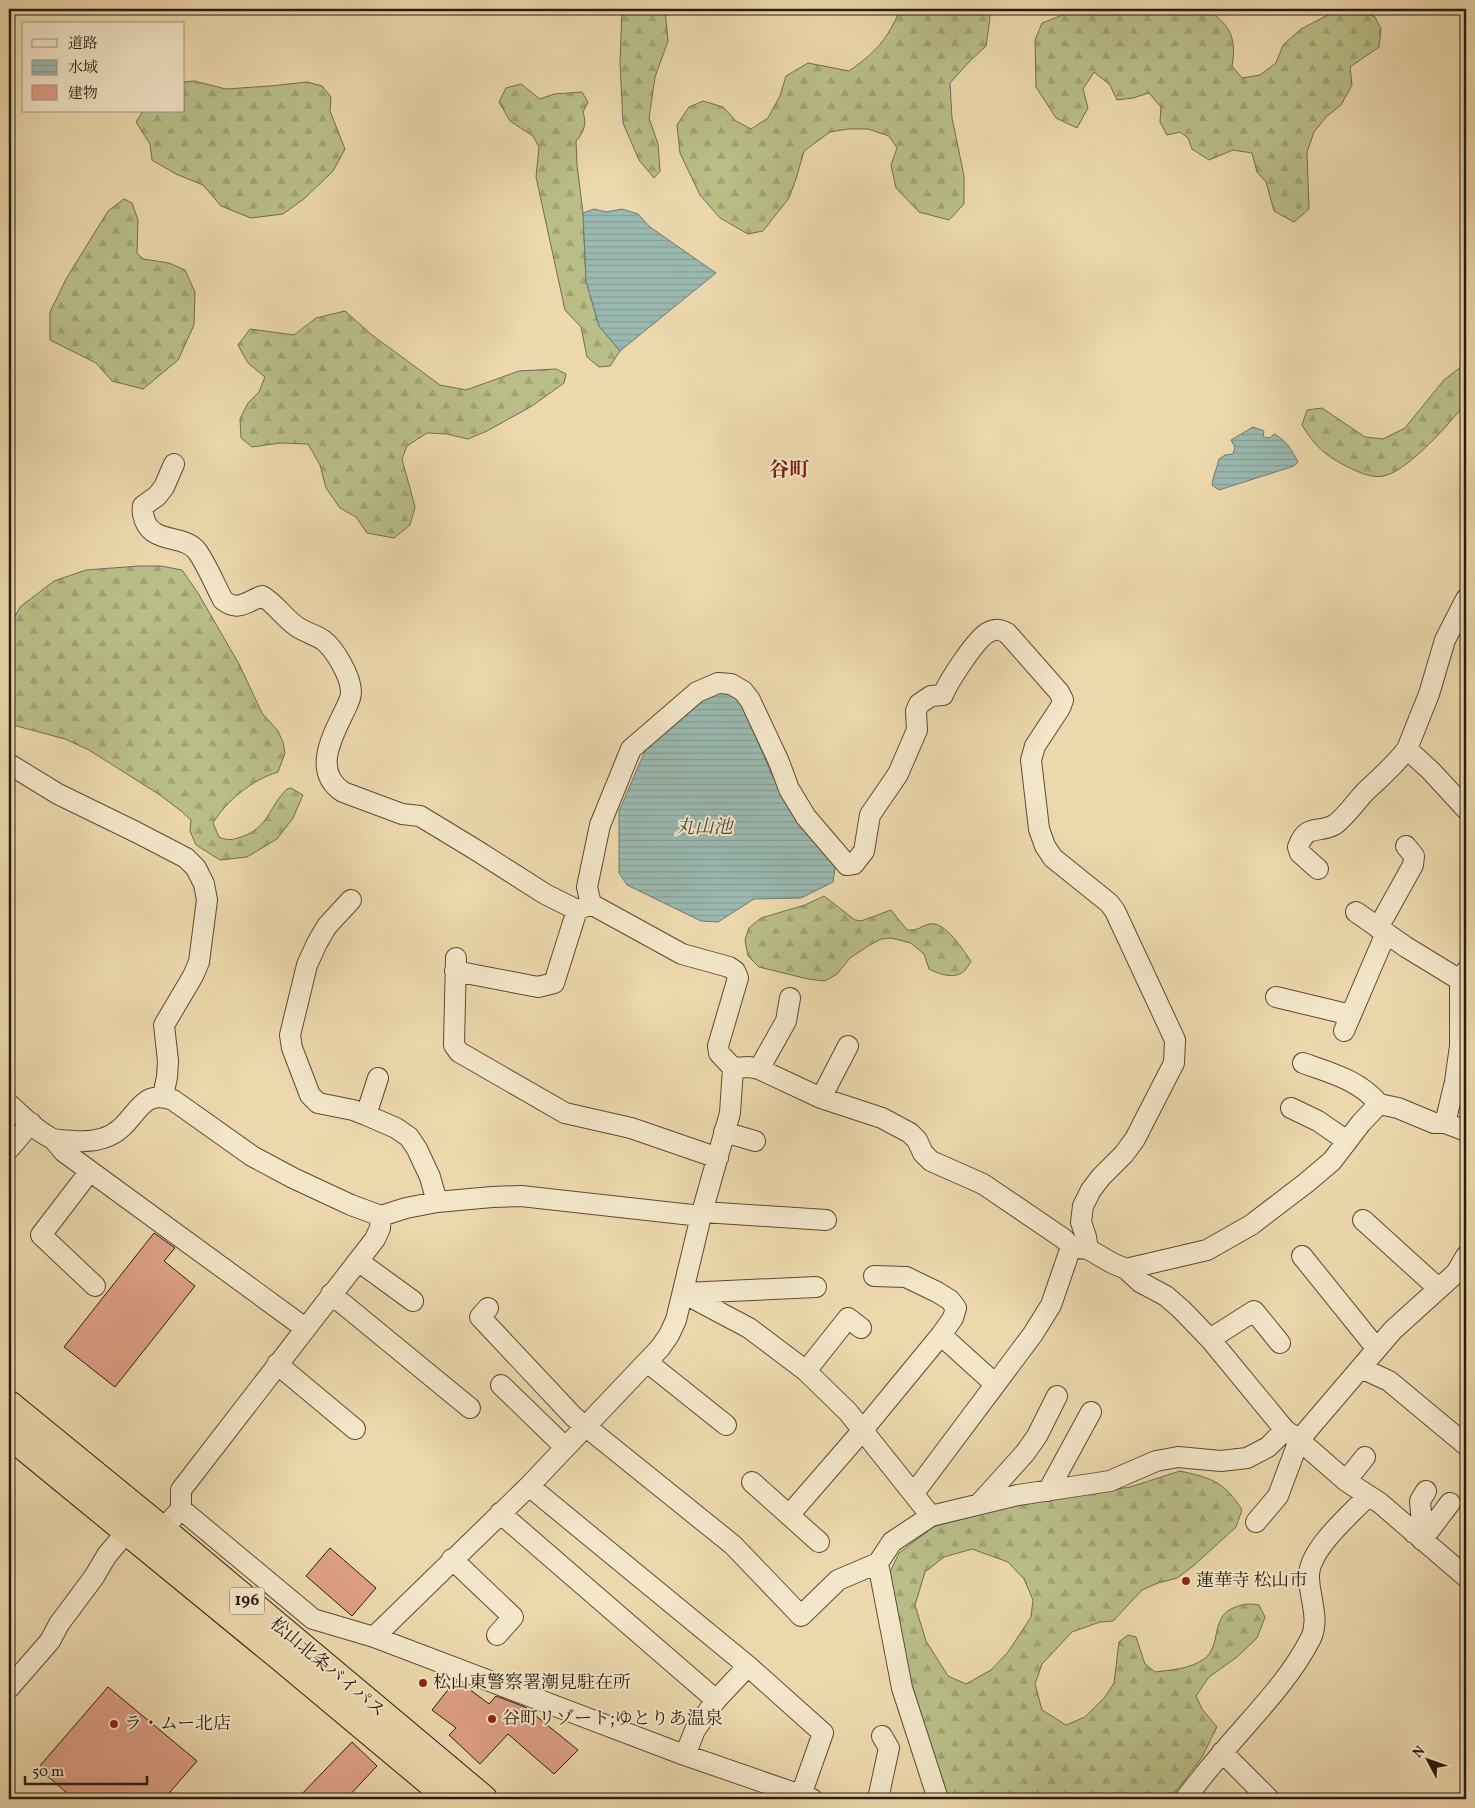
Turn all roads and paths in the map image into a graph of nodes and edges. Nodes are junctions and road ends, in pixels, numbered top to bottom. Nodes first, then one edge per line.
1 (174, 464) dead end
2 (1466, 599) edge
3 (1407, 749) junction
4 (9, 764) edge
5 (1466, 810) edge
6 (1406, 846) dead end
7 (1318, 869) dead end
8 (351, 900) dead end
9 (584, 907) junction
10 (1356, 912) dead end
11 (1382, 931) junction
12 (1463, 976) edge
13 (1276, 997) dead end
14 (790, 998) dead end
15 (848, 1046) dead end
16 (1303, 1063) dead end
17 (733, 1068) junction
18 (759, 1069) junction
19 (378, 1078) dead end
20 (163, 1096) junction
21 (821, 1098) junction
22 (9, 1104) edge
23 (1379, 1104) junction
24 (1291, 1108) dead end
25 (366, 1114) junction
26 (31, 1123) junction
27 (1445, 1123) junction
28 (1466, 1131) edge
29 (724, 1132) junction
30 (53, 1140) junction
31 (755, 1141) dead end
32 (1347, 1141) junction
33 (9, 1150) edge
34 (718, 1158) junction
35 (90, 1171) junction
36 (436, 1202) junction
37 (702, 1214) junction
38 (381, 1216) junction
39 (826, 1220) dead end
40 (1363, 1220) dead end
41 (1080, 1248) junction
42 (1302, 1256) dead end
43 (358, 1261) junction
44 (1465, 1263) edge
45 (1126, 1269) junction
46 (874, 1276) dead end
47 (94, 1286) dead end
48 (816, 1287) dead end
49 (1438, 1288) junction
50 (683, 1293) junction
51 (331, 1294) junction
52 (413, 1301) dead end
53 (488, 1308) dead end
54 (305, 1328) junction
55 (860, 1328) dead end
56 (941, 1335) junction
57 (1210, 1339) junction
58 (1280, 1344) dead end
59 (1377, 1350) junction
60 (647, 1362) junction
61 (276, 1364) junction
62 (1362, 1368) junction
63 (806, 1371) junction
64 (994, 1384) junction
65 (501, 1385) dead end
66 (1057, 1396) dead end
67 (9, 1405) edge
68 (470, 1408) dead end
69 (1091, 1412) dead end
70 (726, 1425) dead end
71 (585, 1426) junction
72 (354, 1429) dead end
73 (862, 1431) junction
74 (9, 1434) edge
75 (1292, 1435) junction
76 (1466, 1445) edge
77 (565, 1447) junction
78 (1365, 1457) dead end
79 (1346, 1481) junction
80 (752, 1482) dead end
81 (528, 1486) junction
82 (1048, 1490) junction
83 (1426, 1491) dead end
84 (914, 1493) junction
85 (1368, 1496) junction
86 (1450, 1503) dead end
87 (979, 1504) junction
88 (181, 1509) junction
89 (500, 1513) junction
90 (790, 1514) junction
91 (931, 1516) junction
92 (1256, 1522) dead end
93 (144, 1531) junction
94 (1418, 1537) junction
95 (819, 1542) dead end
96 (452, 1559) junction
97 (878, 1563) junction
98 (1466, 1577) edge
99 (313, 1619) junction
100 (498, 1635) dead end
101 (374, 1637) junction
102 (295, 1641) junction
103 (748, 1666) junction
104 (9, 1688) edge
105 (716, 1700) junction
106 (882, 1736) dead end
107 (1222, 1752) junction
108 (685, 1755) junction
109 (806, 1797) edge
110 (451, 1799) edge
111 (483, 1799) edge
112 (878, 1799) edge
113 (938, 1799) edge
114 (1185, 1799) edge
115 (1269, 1799) edge

1 - 9 street
2 - 3 street
3 - 5 street
3 - 7 street
4 - 20 street
6 - 11 street
8 - 25 street
9 - 17 street
9 - 34 street
9 - 41 street
10 - 11 street
11 - 12 street
11 - 13 street
12 - 27 street
14 - 18 street
15 - 21 street
16 - 23 street
17 - 18 street
17 - 29 street
18 - 21 street
19 - 25 street
20 - 30 street
20 - 38 street
21 - 41 street
22 - 26 street
23 - 27 street
23 - 32 street
24 - 32 street
25 - 36 street
26 - 30 street
26 - 33 street
27 - 28 street
29 - 31 street
29 - 34 street
30 - 35 street
32 - 45 street
34 - 37 street
35 - 47 street
35 - 54 street
36 - 37 street
36 - 38 street
37 - 39 street
37 - 50 street
38 - 43 street
40 - 49 street
41 - 45 street
41 - 64 street
42 - 59 street
43 - 51 street
43 - 52 street
44 - 49 street
45 - 57 street
46 - 56 street
48 - 50 street
49 - 59 street
50 - 60 street
50 - 63 street
51 - 54 street
51 - 68 street
53 - 71 street
54 - 61 street
55 - 63 street
56 - 64 street
56 - 73 street
57 - 58 street
57 - 75 street
59 - 62 street
60 - 70 street
60 - 71 street
61 - 72 street
61 - 88 street
62 - 75 street
62 - 76 street
63 - 73 street
64 - 84 street
65 - 77 street
66 - 87 street
67 - 93 highway, 松山北条バイパス / 196
69 - 82 street
71 - 77 street
71 - 97 street
73 - 84 street
73 - 90 street
74 - 93 highway, 松山北条バイパス / 196
75 - 79 street
75 - 82 street
75 - 92 street
77 - 81 street
78 - 79 street
79 - 85 street
80 - 90 street
81 - 89 street
81 - 103 street
82 - 87 street
83 - 94 street
84 - 91 street
85 - 94 street
85 - 107 street
86 - 94 street
87 - 91 street
88 - 93 street
88 - 99 street
89 - 96 street
89 - 105 street
90 - 95 street
91 - 97 street
93 - 102 highway, 松山北条バイパス / 196
93 - 104 street
93 - 110 highway, 松山北条バイパス / 196
94 - 98 street
96 - 100 street
96 - 101 street
97 - 113 street
99 - 101 street
99 - 102 street
101 - 108 street
102 - 111 highway, 松山北条バイパス / 196
103 - 105 street
103 - 109 street
105 - 108 street
106 - 112 street
107 - 114 street
107 - 115 street
108 - 109 street

